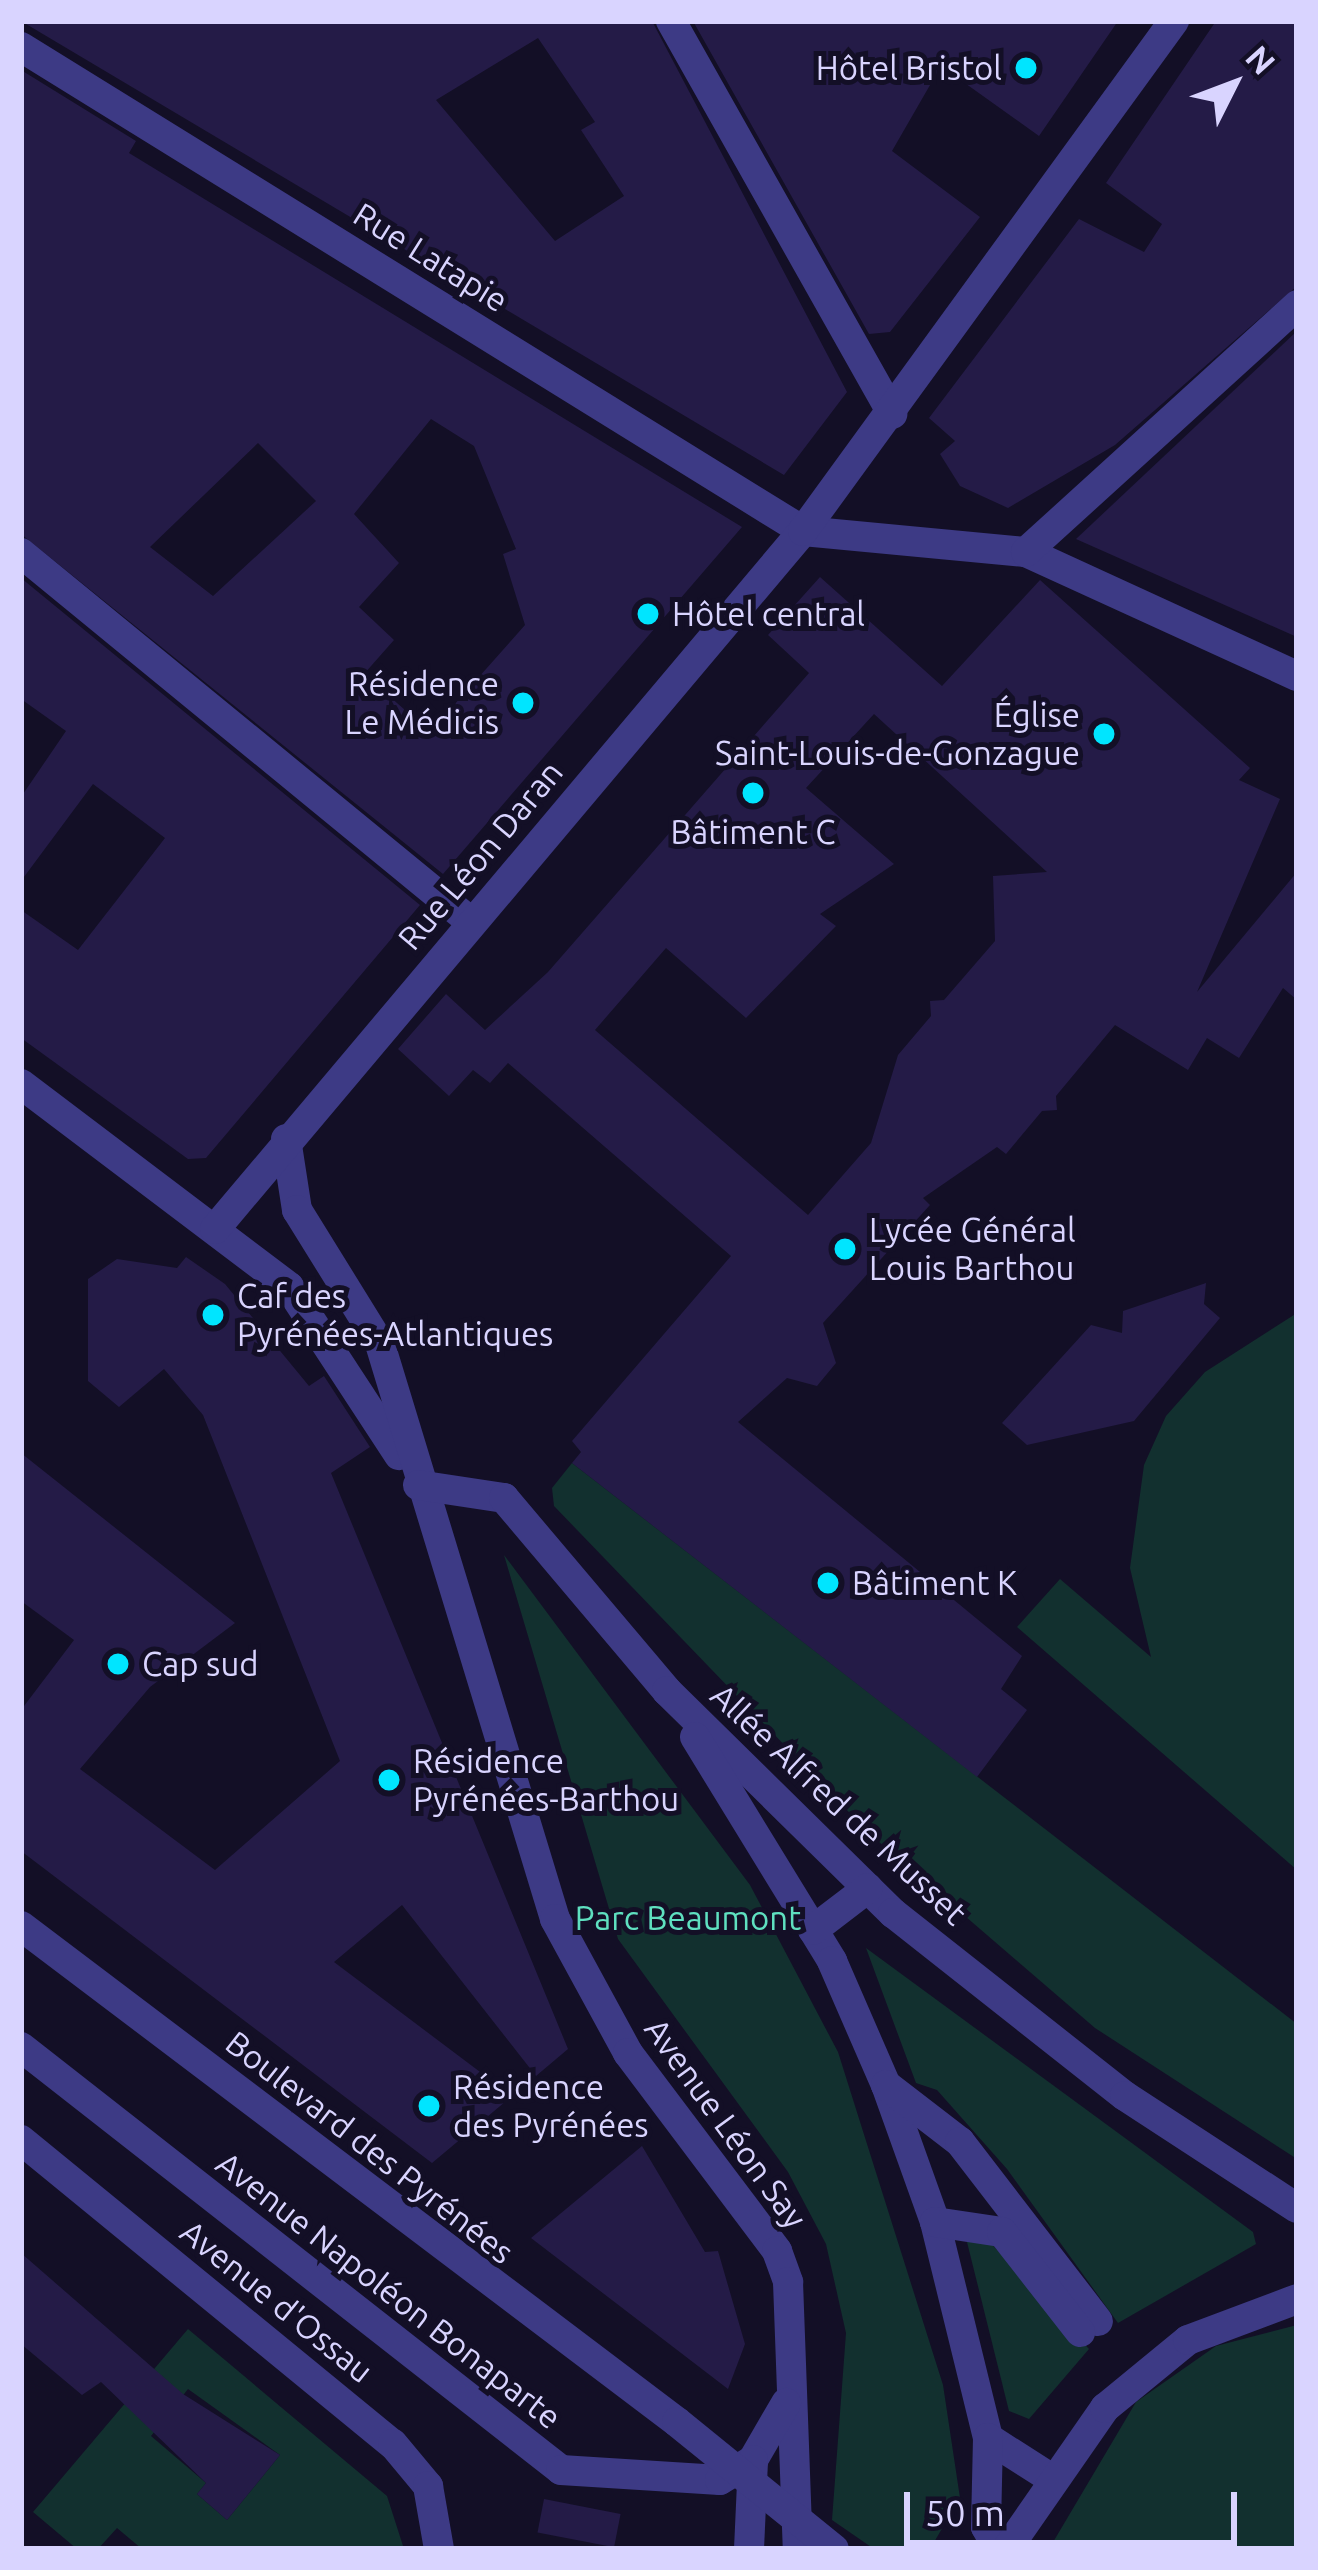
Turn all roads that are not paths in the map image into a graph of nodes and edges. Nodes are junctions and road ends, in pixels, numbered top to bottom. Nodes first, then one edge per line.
1 (671, 21) edge
2 (1174, 21) edge
3 (21, 47) edge
4 (1297, 305) edge
5 (892, 414) junction
6 (803, 531) junction
7 (1026, 552) junction
8 (21, 553) edge
9 (1297, 676) edge
10 (470, 921) junction
11 (21, 1084) edge
12 (286, 1139) junction
13 (215, 1228) junction
14 (418, 1485) junction
15 (667, 1691) junction
16 (868, 1888) junction
17 (21, 1926) edge
18 (813, 1930) junction
19 (21, 2047) edge
20 (886, 2085) junction
21 (21, 2140) edge
22 (1297, 2208) edge
23 (935, 2222) junction
24 (1297, 2299) edge
25 (786, 2403) junction
26 (988, 2438) junction
27 (753, 2460) junction
28 (1052, 2480) junction
29 (439, 2549) edge
30 (749, 2549) edge
31 (798, 2549) edge
32 (835, 2549) edge
33 (1002, 2549) edge

1 - 5 street
2 - 5 street, Rue Léon Daran
3 - 6 street, Rue Latapie
4 - 7 street
5 - 6 street, Rue Léon Daran
6 - 7 street
6 - 10 street, Rue Léon Daran
7 - 9 street
8 - 10 street
10 - 12 street, Rue Léon Daran
11 - 13 street
12 - 13 street, Rue Léon Daran
12 - 14 street
13 - 14 street
14 - 15 street, Allée Alfred de Musset
14 - 25 street, Avenue Léon Say
15 - 16 street, Allée Alfred de Musset
15 - 18 street
16 - 18 street
16 - 22 street, Allée Alfred de Musset
17 - 32 street, Boulevard des Pyrénées, bridge
18 - 20 street
19 - 27 street, Avenue Napoléon Bonaparte
20 - 23 street
20 - 23 street
21 - 29 street, Avenue d'Ossau
23 - 26 street
24 - 28 street
25 - 27 street
25 - 31 street, Avenue Léon Say
26 - 28 street
26 - 33 street
27 - 30 street
28 - 33 street

